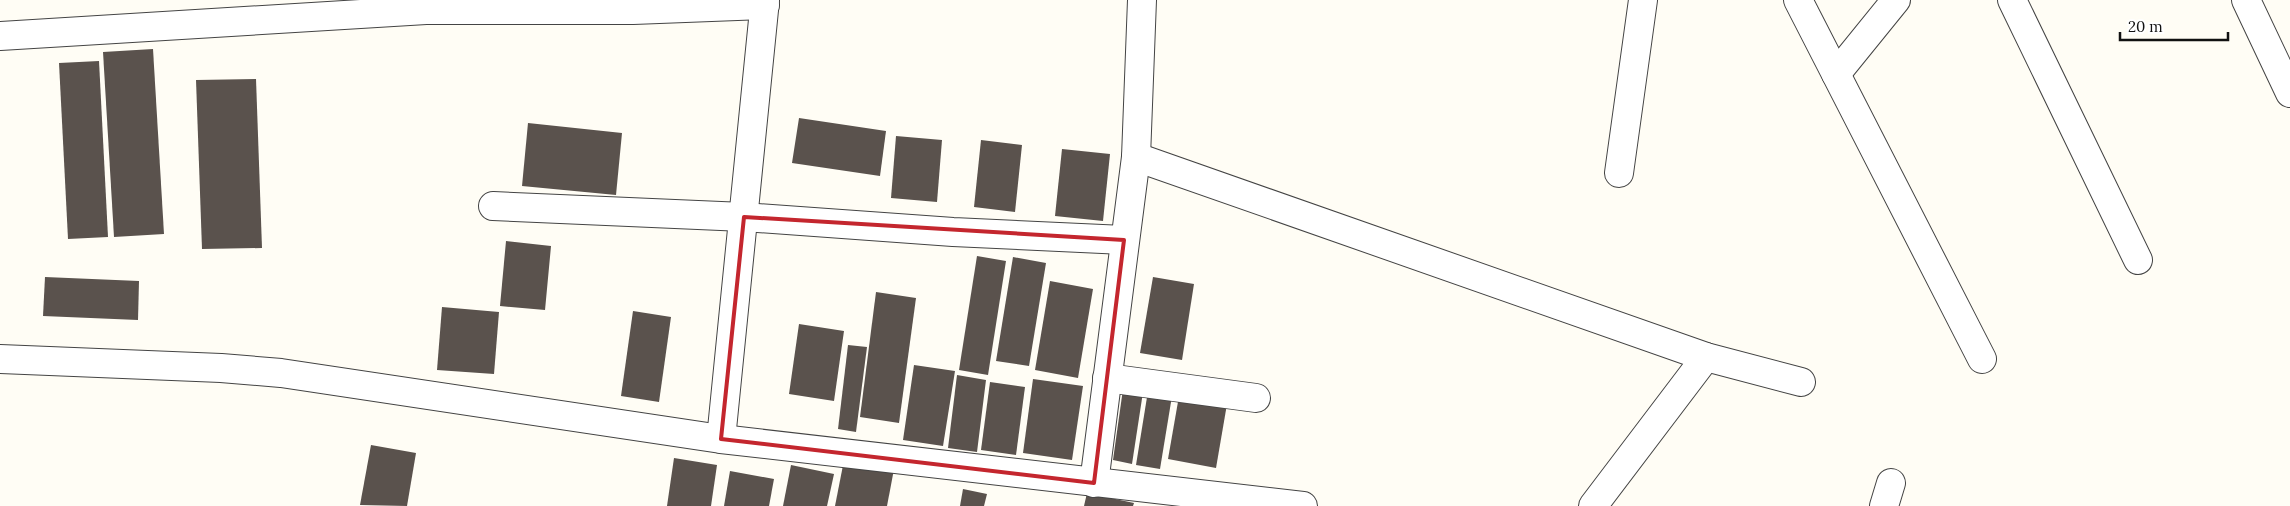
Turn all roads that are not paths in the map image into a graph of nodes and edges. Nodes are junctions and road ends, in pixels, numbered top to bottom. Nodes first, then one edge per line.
1 (1142, 0) edge
2 (1643, 0) edge
3 (1798, 0) edge
4 (1896, 0) edge
5 (2012, 0) edge
6 (2246, 0) edge
7 (765, 2) edge
8 (0, 36) edge
9 (1836, 74) junction
10 (2290, 93) edge
11 (1136, 157) junction
12 (1619, 173) dead end
13 (493, 206) dead end
14 (744, 217) junction
15 (1124, 240) junction
16 (2138, 260) dead end
17 (1706, 357) junction
18 (0, 359) edge
19 (1982, 359) dead end
20 (1107, 378) junction
21 (1801, 382) dead end
22 (1256, 398) dead end
23 (721, 440) junction
24 (1094, 483) junction
25 (1303, 506) edge
26 (1593, 506) edge

1 - 11 street
2 - 12 street
3 - 9 street
4 - 9 street
5 - 16 street
6 - 10 street
7 - 8 street
7 - 14 street
9 - 19 street
11 - 15 street
11 - 17 street
13 - 14 street
14 - 15 street
14 - 23 street
15 - 20 street
17 - 21 street
17 - 26 street
18 - 23 street
20 - 22 street
20 - 24 street
23 - 24 street
24 - 25 street

